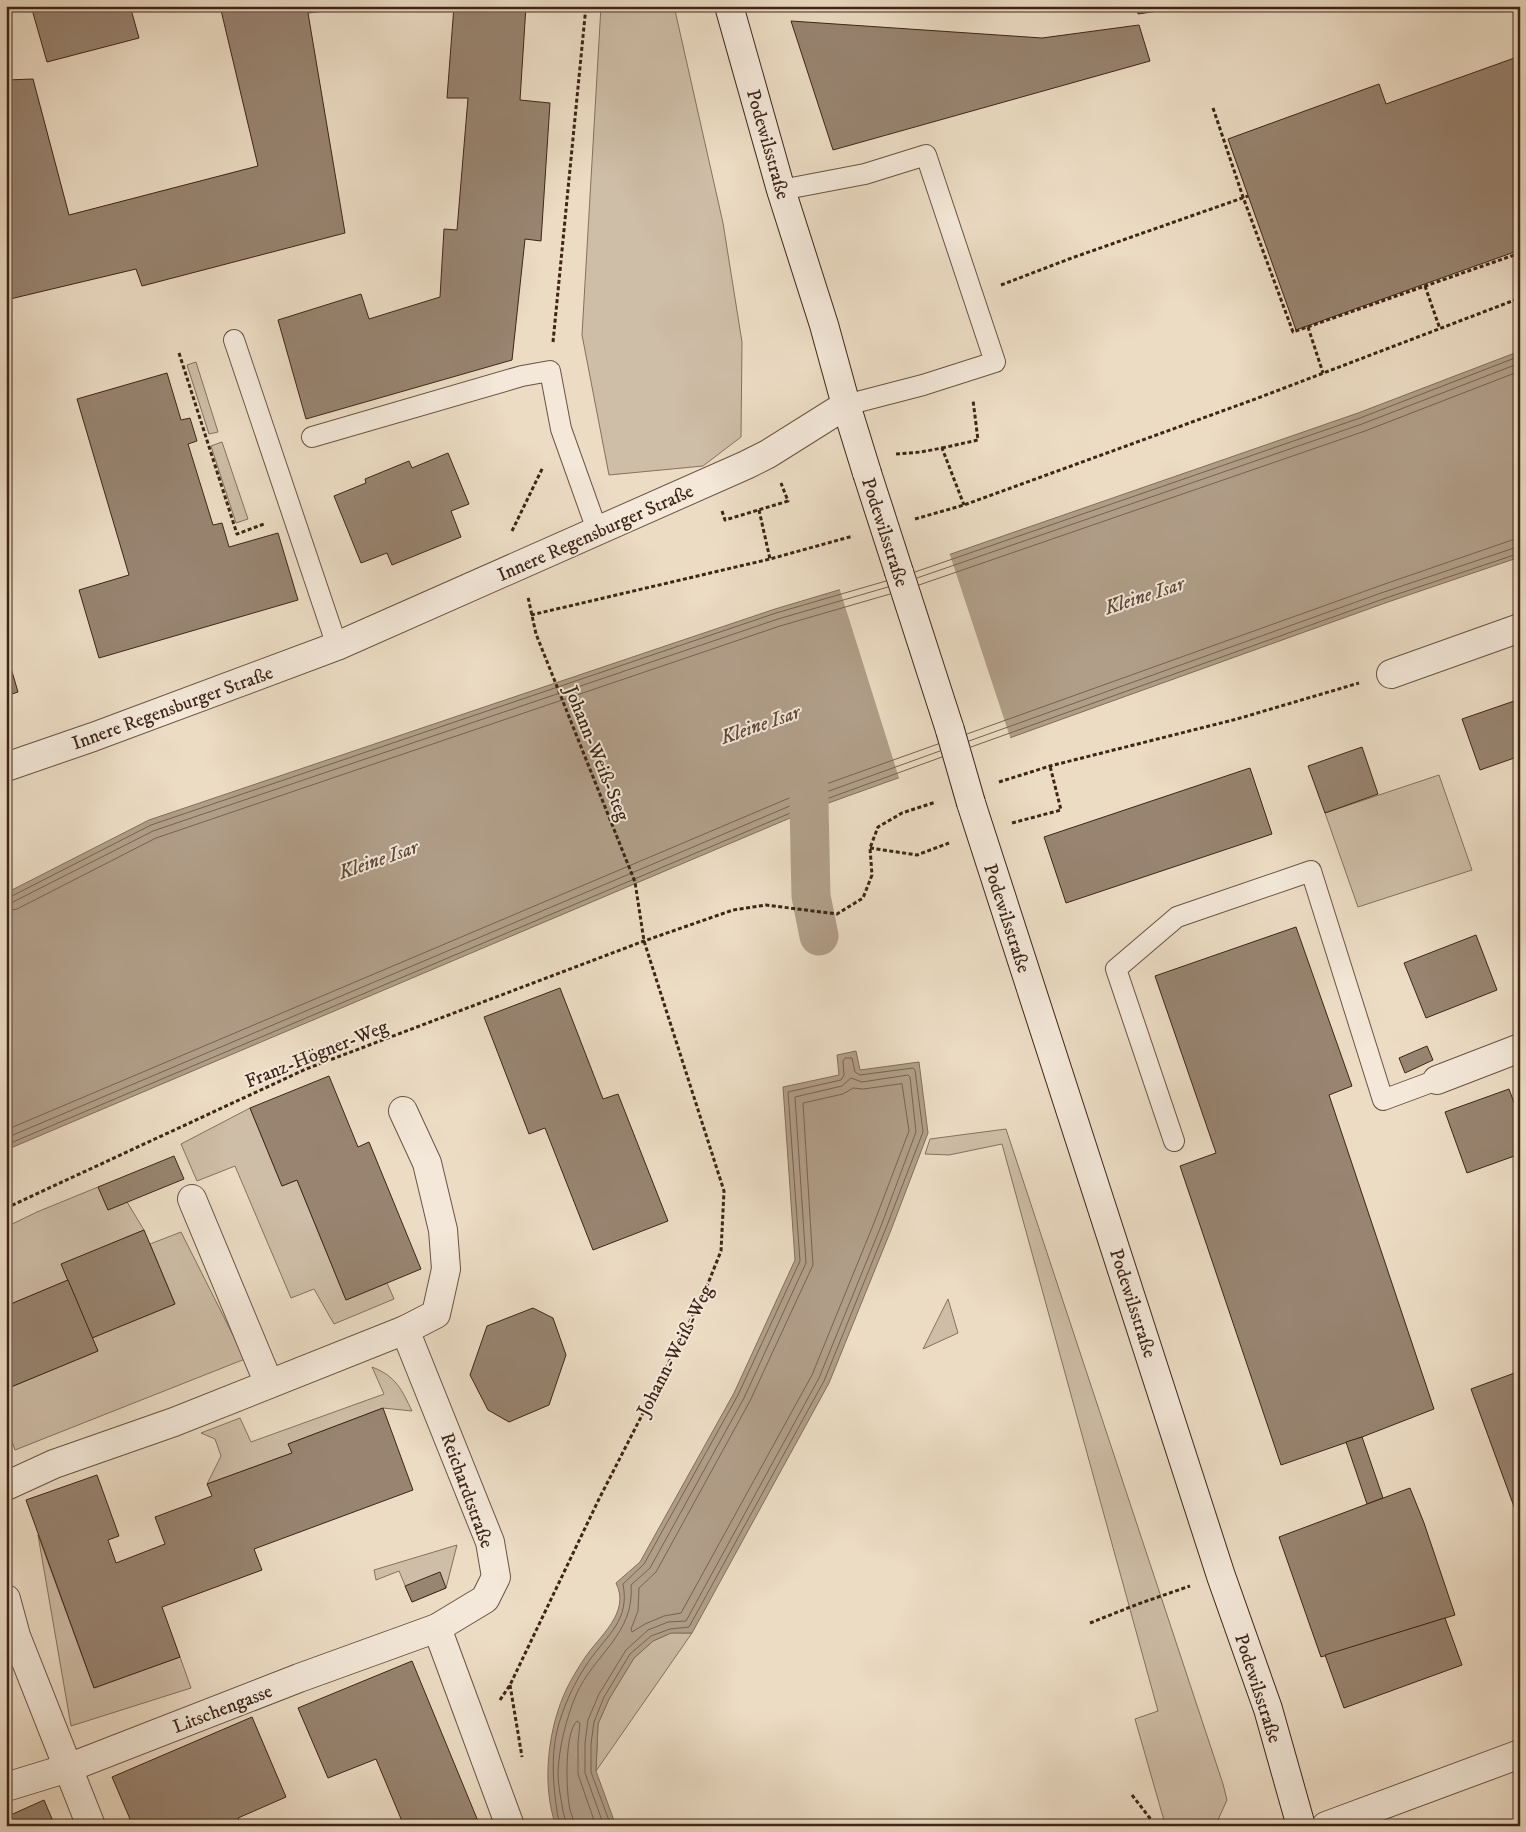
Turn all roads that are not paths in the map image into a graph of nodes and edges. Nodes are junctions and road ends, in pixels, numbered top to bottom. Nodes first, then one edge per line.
1 (729, 6) edge
2 (781, 190) junction
3 (234, 340) dead end
4 (846, 405) junction
5 (312, 437) dead end
6 (597, 530) junction
7 (1520, 628) edge
8 (337, 646) junction
9 (1391, 674) road end
10 (6, 767) edge
11 (1520, 1048) edge
12 (1437, 1080) joint
13 (403, 1111) dead end
14 (1174, 1141) dead end
15 (192, 1199) dead end
16 (405, 1330) junction
17 (269, 1384) junction
18 (6, 1486) edge
19 (6, 1599) edge
20 (437, 1628) junction
21 (11, 1636) edge
22 (1520, 1754) edge
23 (68, 1768) junction
24 (6, 1787) edge
25 (90, 1826) edge
26 (510, 1826) edge
27 (1301, 1826) edge
28 (1326, 1826) edge

1 - 2 street, Podewilsstraße
2 - 4 street, Podewilsstraße
2 - 4 lane
3 - 8 lane
4 - 6 street, Innere Regensburger Straße
4 - 27 street, Podewilsstraße, bridge
5 - 6 lane
6 - 8 street, Innere Regensburger Straße
7 - 9 street
8 - 10 street, Innere Regensburger Straße
11 - 12 street
12 - 14 lane
13 - 16 street
15 - 17 street
16 - 17 street
16 - 20 street, Reichardtstraße
17 - 18 street
19 - 21 street
20 - 23 street, Litschengasse
20 - 26 street
21 - 23 street
22 - 28 street
23 - 24 street, Litschengasse
23 - 25 street

